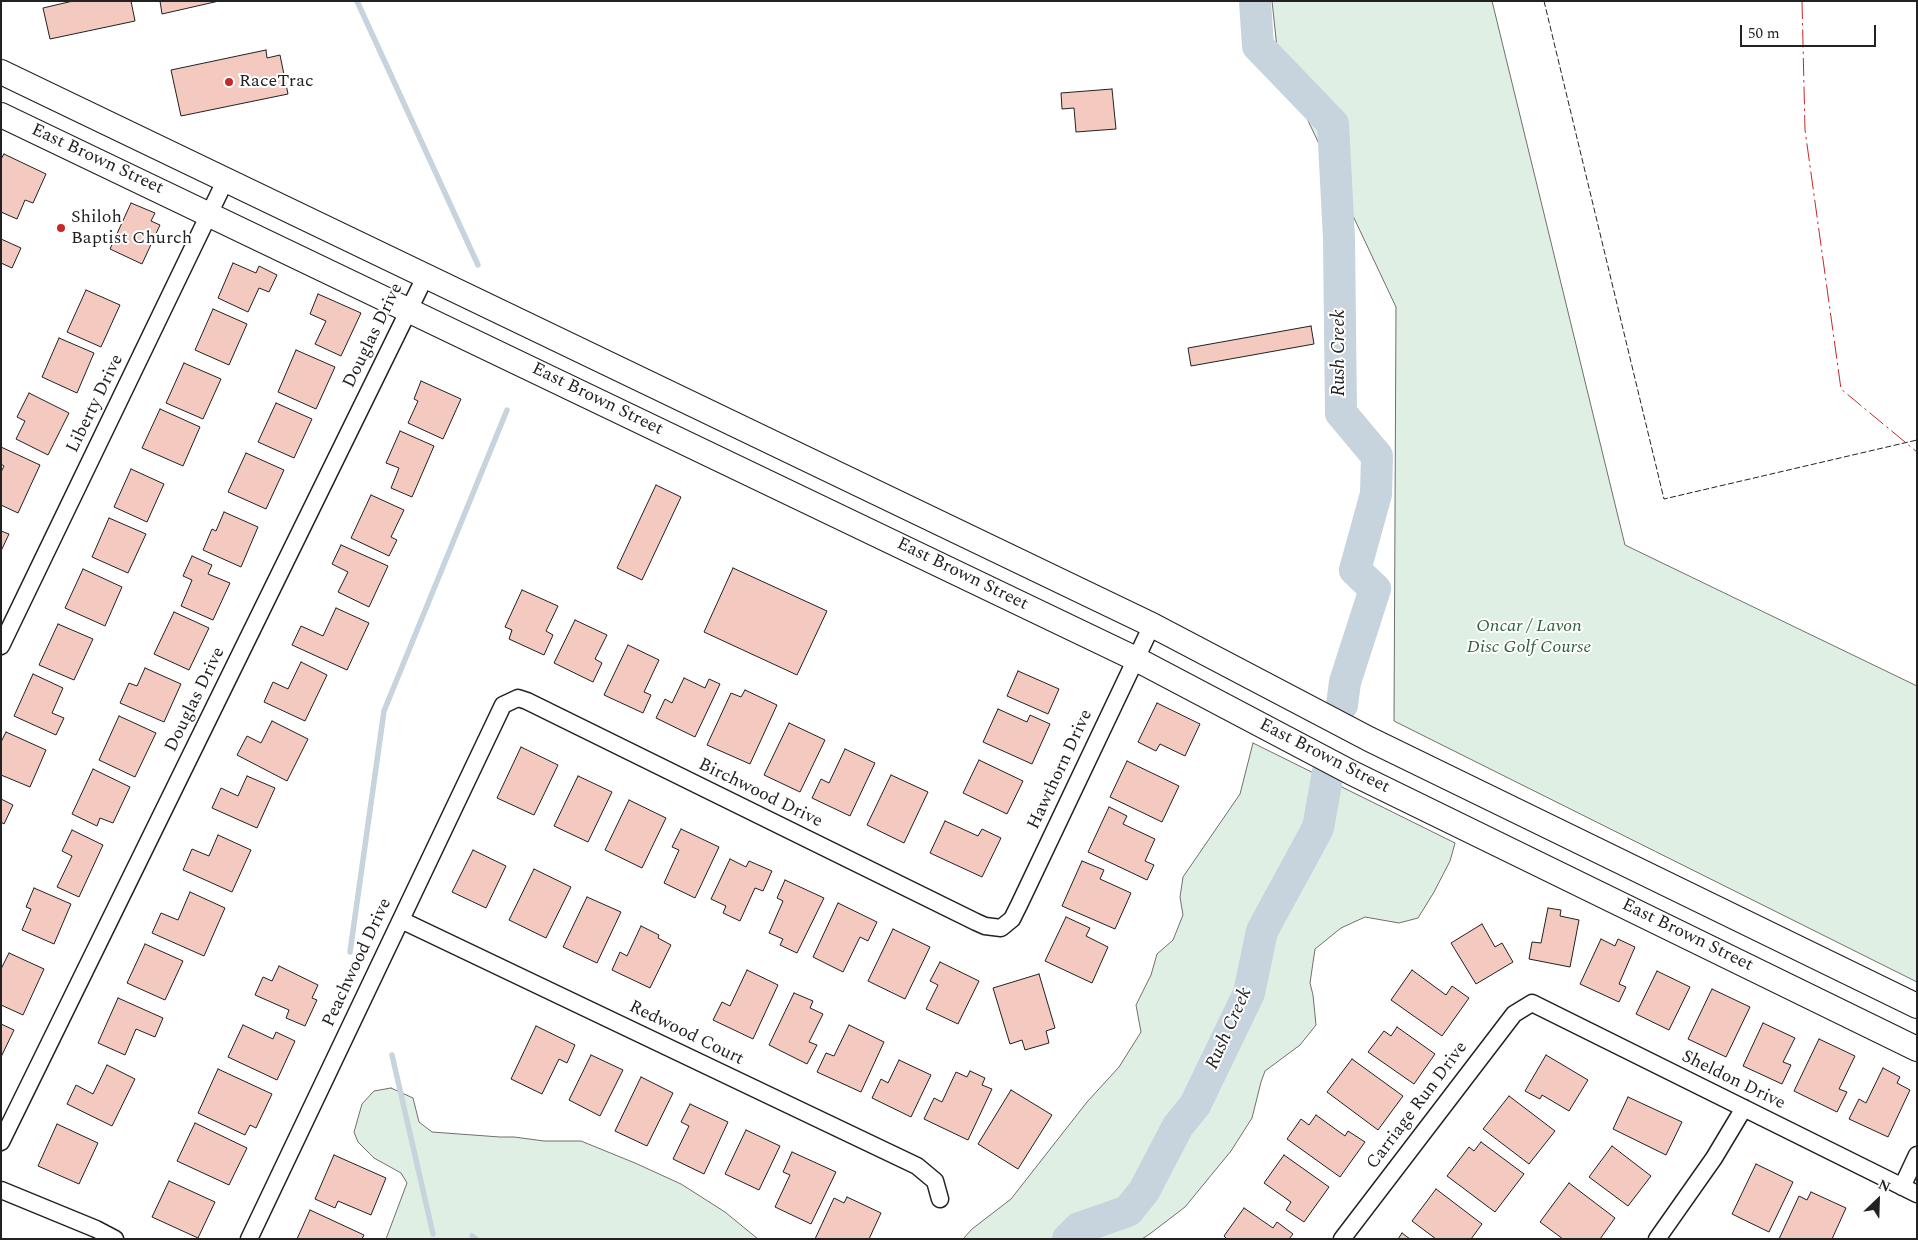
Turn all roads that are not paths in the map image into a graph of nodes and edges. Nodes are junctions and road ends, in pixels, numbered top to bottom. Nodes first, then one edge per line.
1 (1, 72) edge
2 (1, 114) edge
3 (226, 179) junction
4 (210, 214) junction
5 (426, 275) junction
6 (409, 310) junction
7 (907, 506) junction
8 (891, 541) junction
9 (1152, 625) junction
10 (1, 646) edge
11 (1136, 659) junction
12 (503, 705) joint
13 (401, 920) junction
14 (1001, 928) joint
15 (1532, 1003) joint
16 (1917, 1006) edge
17 (1917, 1048) edge
18 (1744, 1108) junction
19 (1, 1142) edge
20 (1917, 1155) edge
21 (1902, 1187) junction
22 (1, 1190) edge
23 (1917, 1194) edge
24 (940, 1199) dead end
25 (114, 1239) edge
26 (249, 1239) edge
27 (1342, 1239) edge
28 (1657, 1239) edge

1 - 3 main road, East Brown Street
2 - 4 main road, East Brown Street
3 - 4 street, Liberty Drive
3 - 5 main road, East Brown Street
4 - 6 main road, East Brown Street
4 - 10 street, Liberty Drive
5 - 6 street, Douglas Drive
5 - 7 main road, East Brown Street
6 - 8 main road, East Brown Street
6 - 19 street, Douglas Drive
7 - 8 main road
7 - 9 main road, East Brown Street
8 - 11 main road, East Brown Street
9 - 11 street, Hawthorn Drive
9 - 16 main road, East Brown Street
11 - 14 street, Hawthorn Drive
11 - 17 main road, East Brown Street
12 - 13 street, Peachwood Drive
12 - 14 street, Birchwood Drive
13 - 24 street, Redwood Court
13 - 26 street, Peachwood Drive
15 - 18 street, Sheldon Drive
15 - 27 street, Carriage Run Drive
18 - 21 street, Sheldon Drive
18 - 28 street
20 - 21 street
21 - 23 street, Sheldon Drive
22 - 25 street

